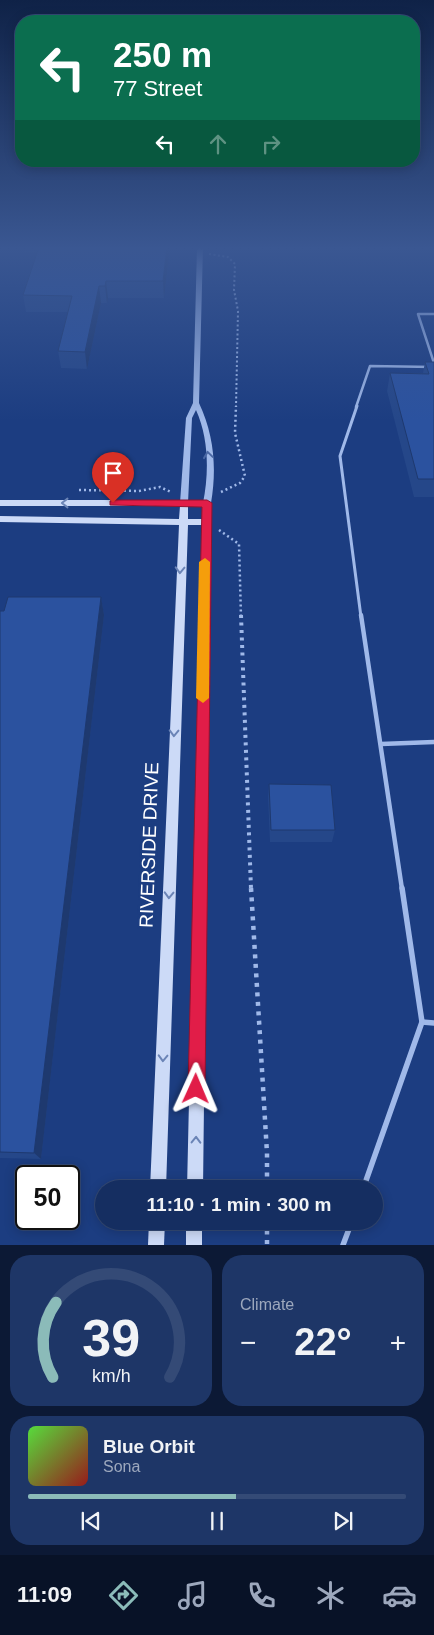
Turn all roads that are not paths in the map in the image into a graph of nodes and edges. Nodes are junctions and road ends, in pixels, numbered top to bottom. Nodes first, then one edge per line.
1 (199, 305) edge
2 (434, 314) edge
3 (434, 365) edge
4 (196, 403) junction
5 (0, 503) edge
6 (184, 503) junction
7 (207, 503) junction
8 (0, 520) edge
9 (182, 522) junction
10 (206, 522) junction
11 (434, 742) edge
12 (381, 744) junction
13 (422, 1022) junction
14 (434, 1023) edge
15 (158, 1180) edge
16 (195, 1180) edge
17 (366, 1180) edge
18 (157, 1230) edge
19 (194, 1230) edge
20 (349, 1230) edge
21 (156, 1245) edge
22 (194, 1245) edge
23 (343, 1245) edge

1 - 4 street
2 - 3 lane
3 - 12 lane
4 - 6 street
7 -> 4 street
6 -> 5 main road
6 - 7 main road
6 - 9 main road, RIVERSIDE DRIVE
7 - 10 main road
8 - 9 main road
9 - 10 main road
9 -> 15 main road, RIVERSIDE DRIVE
16 -> 10 main road
11 - 12 lane
12 - 13 lane
13 - 14 lane
13 - 17 lane
18 - 21 main road
19 - 22 main road
20 - 23 lane

